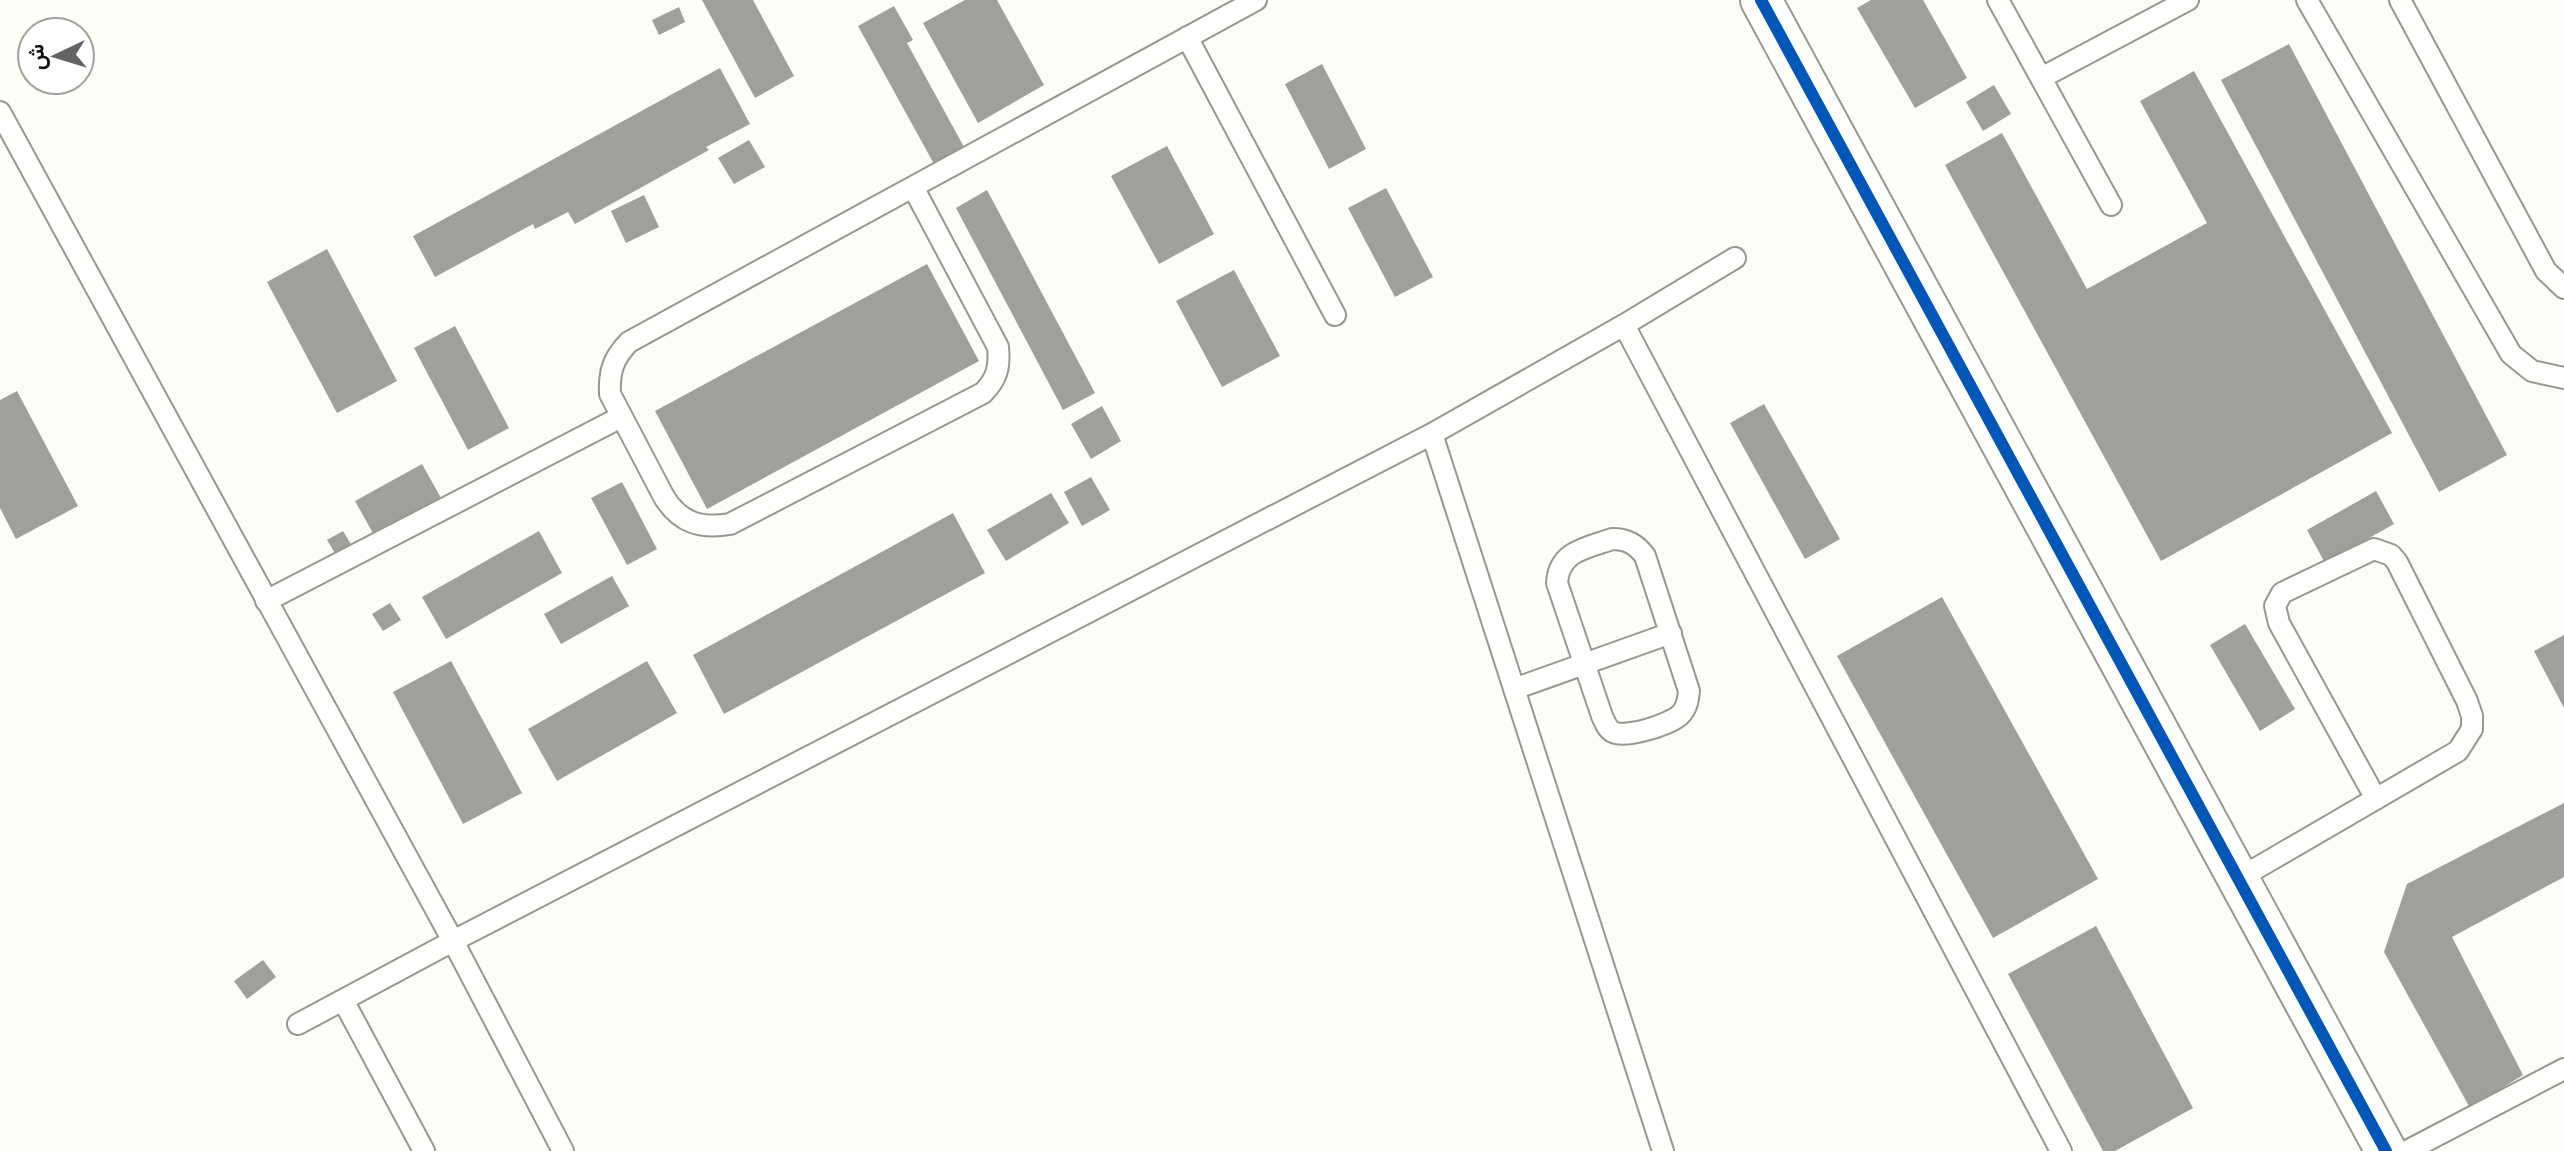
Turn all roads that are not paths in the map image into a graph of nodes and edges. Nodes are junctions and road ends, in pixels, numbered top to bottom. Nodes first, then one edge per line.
1 (1256, 0) edge
2 (1761, 0) edge
3 (1998, 0) edge
4 (2188, 0) edge
5 (2307, 0) edge
6 (2400, 0) edge
7 (1187, 37) junction
8 (2041, 78) junction
9 (0, 112) edge
10 (913, 187) junction
11 (2111, 205) dead end
12 (1735, 258) dead end
13 (2564, 288) edge
14 (1335, 315) dead end
15 (1624, 325) junction
16 (2564, 378) edge
17 (621, 417) junction
18 (1432, 434) junction
19 (266, 601) junction
20 (1671, 633) junction
21 (1585, 664) junction
22 (1514, 689) junction
23 (2376, 799) junction
24 (2238, 879) junction
25 (453, 941) junction
26 (343, 1000) junction
27 (298, 1024) dead end
28 (2564, 1069) edge
29 (424, 1151) edge
30 (563, 1151) edge
31 (1663, 1151) edge
32 (2061, 1151) edge
33 (2386, 1151) edge
34 (2407, 1151) edge

1 - 7 lane
2 - 24 street
3 - 8 lane
4 - 8 lane
5 - 16 lane
6 - 13 lane
7 - 10 lane
7 - 14 lane
8 - 11 lane
9 - 19 lane
10 - 17 lane
10 - 17 lane
12 - 15 lane
15 - 18 lane
15 - 32 lane
17 - 19 lane
18 - 22 lane
18 - 25 lane
19 - 25 lane
20 - 21 lane
20 - 21 lane
20 - 21 lane
21 - 22 lane
22 - 31 lane
23 - 23 lane
23 - 24 lane
24 - 33 street
25 - 26 lane
25 - 30 lane
26 - 27 lane
26 - 29 lane
28 - 34 lane

